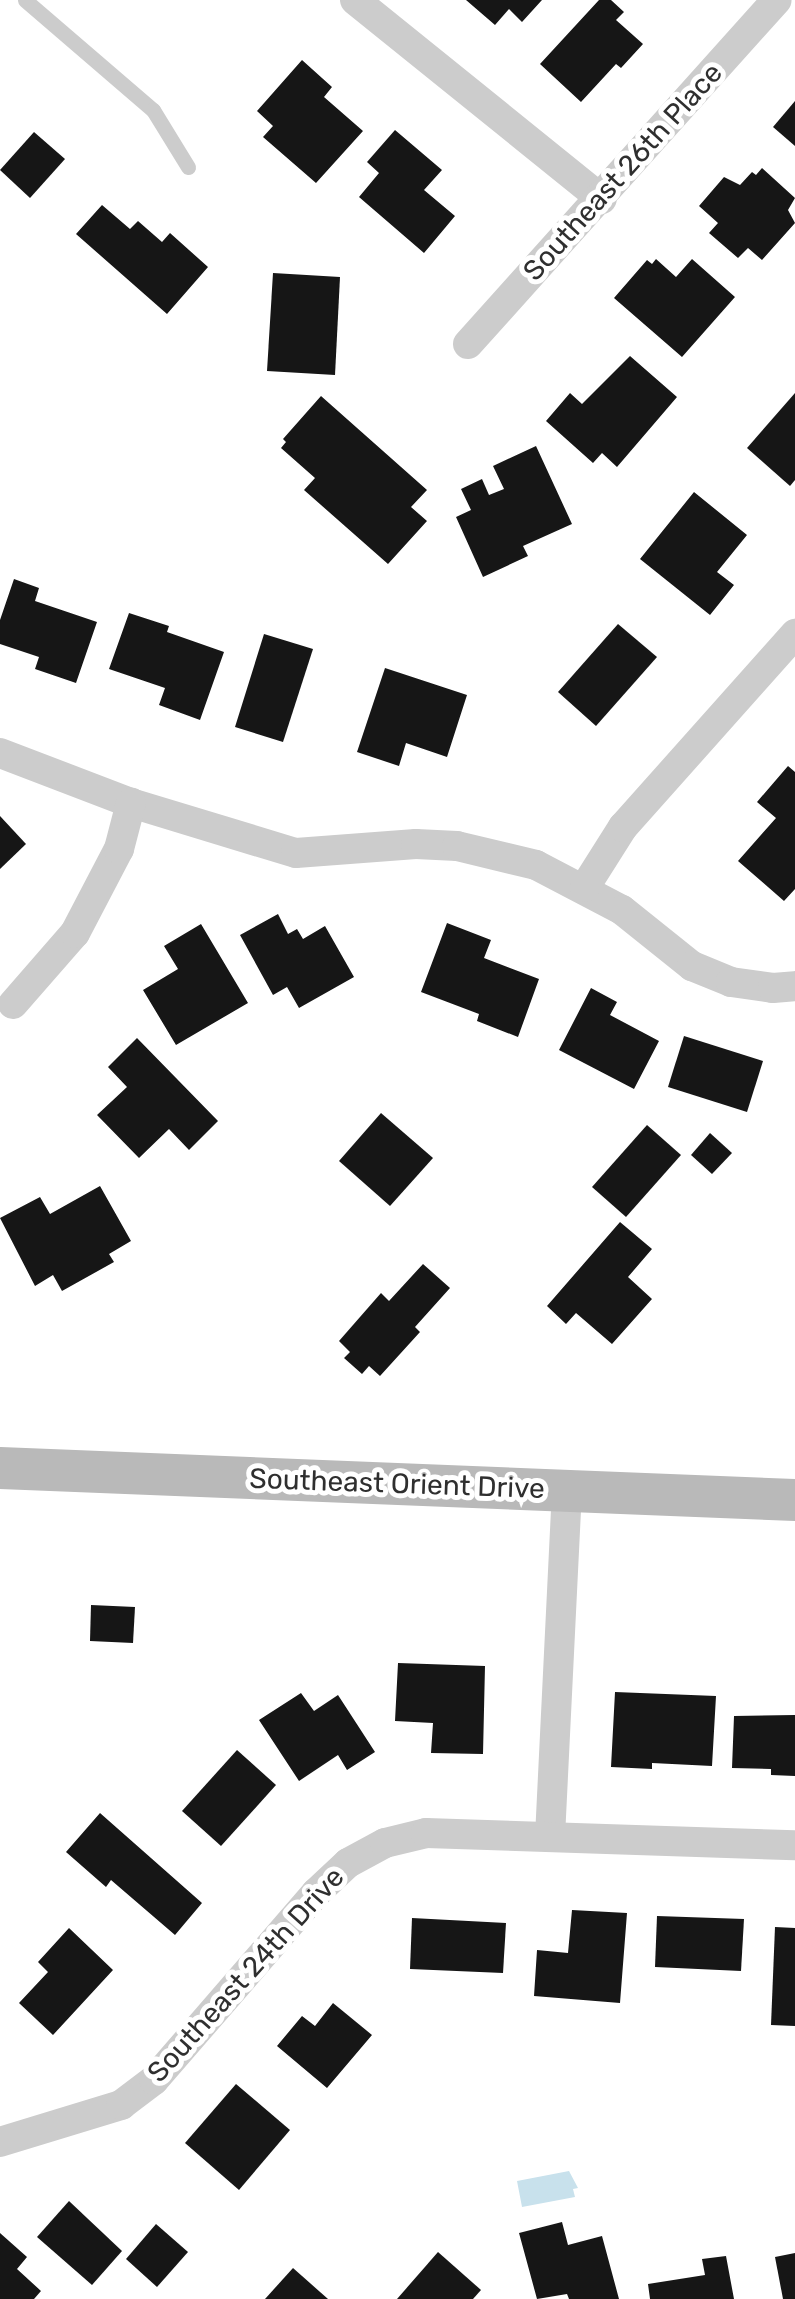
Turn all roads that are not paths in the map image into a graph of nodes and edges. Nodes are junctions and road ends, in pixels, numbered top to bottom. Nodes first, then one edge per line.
1 (25, 0) edge
2 (354, 0) edge
3 (777, 0) edge
4 (188, 167) dead end
5 (602, 198) junction
6 (468, 344) dead end
7 (795, 634) edge
8 (0, 753) edge
9 (131, 804) junction
10 (585, 887) junction
11 (795, 986) edge
12 (13, 1004) dead end
13 (0, 1468) edge
14 (568, 1491) junction
15 (795, 1500) edge
16 (550, 1837) junction
17 (795, 1845) edge
18 (0, 2142) edge

1 - 4 lane
2 - 5 street
3 - 5 street, Southeast 26th Place
5 - 6 street, Southeast 26th Place
7 - 10 street
8 - 9 street
9 - 10 street
9 - 12 street
10 - 11 street
13 - 14 main road, Southeast Orient Drive
14 - 15 main road, Southeast Orient Drive
14 - 16 street
16 - 17 street, Southeast 24th Drive
16 - 18 street, Southeast 24th Drive

